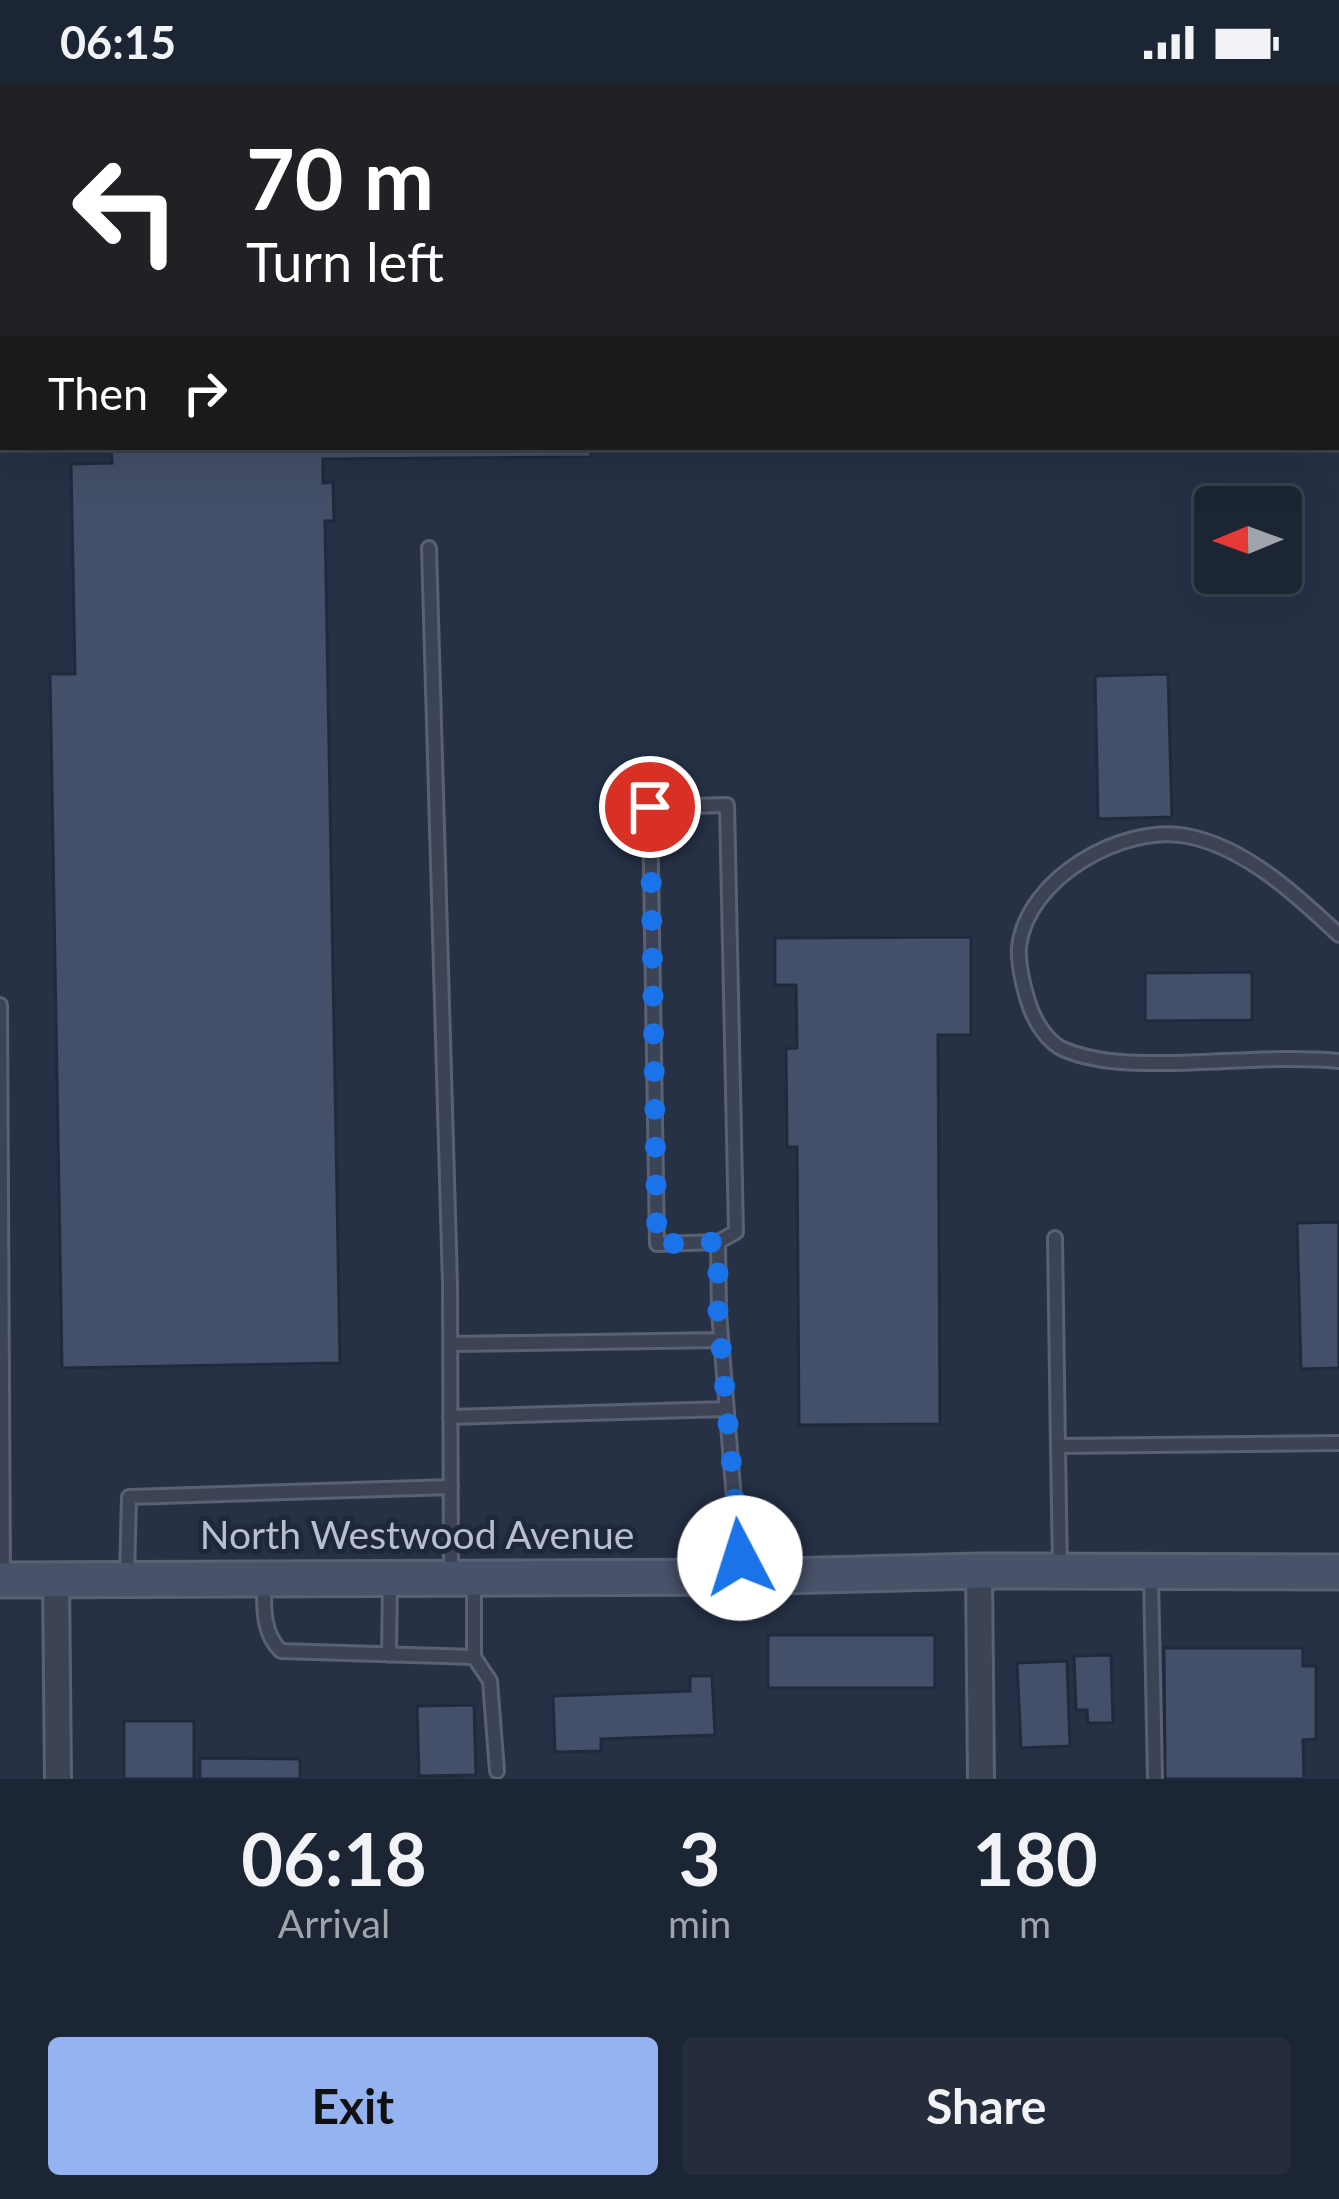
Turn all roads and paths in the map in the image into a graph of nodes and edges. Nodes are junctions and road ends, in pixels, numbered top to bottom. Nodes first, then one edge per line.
1 (429, 548) dead end
2 (1339, 935) edge
3 (0, 1005) edge
4 (1339, 1060) edge
5 (0, 1193) edge
6 (1054, 1238) dead end
7 (718, 1242) junction
8 (1, 1256) edge
9 (721, 1340) junction
10 (451, 1345) junction
11 (727, 1409) junction
12 (451, 1417) junction
13 (1339, 1442) edge
14 (1058, 1446) junction
15 (451, 1487) junction
16 (979, 1571) junction
17 (1060, 1571) junction
18 (1150, 1571) junction
19 (1339, 1572) edge
20 (390, 1576) junction
21 (463, 1576) junction
22 (740, 1576) junction
23 (264, 1578) junction
24 (127, 1579) junction
25 (2, 1580) edge
26 (56, 1580) junction
27 (389, 1655) junction
28 (474, 1657) junction
29 (497, 1771) dead end
30 (58, 1779) edge
31 (981, 1779) edge
32 (1155, 1779) edge

1 - 10 lane
2 - 4 lane
3 - 5 lane
5 - 8 lane
6 - 14 lane
7 - 7 lane
7 - 9 lane
8 - 25 lane
9 - 10 lane
9 - 11 lane
10 - 12 lane
11 - 12 lane
11 - 22 lane
12 - 15 lane
13 - 14 lane
14 - 17 lane
15 - 21 lane
15 - 24 lane
16 - 17 street, North Westwood Avenue
16 - 22 street, North Westwood Avenue
16 - 31 street
17 - 18 street, North Westwood Avenue
18 - 19 street, North Westwood Avenue
18 - 32 lane
20 - 21 street, North Westwood Avenue
20 - 23 street, North Westwood Avenue
20 - 27 lane
21 - 22 street, North Westwood Avenue
21 - 28 lane
23 - 24 street, North Westwood Avenue
23 - 27 lane
24 - 26 street, North Westwood Avenue
25 - 26 street, North Westwood Avenue
26 - 30 street
27 - 28 lane
28 - 29 lane

